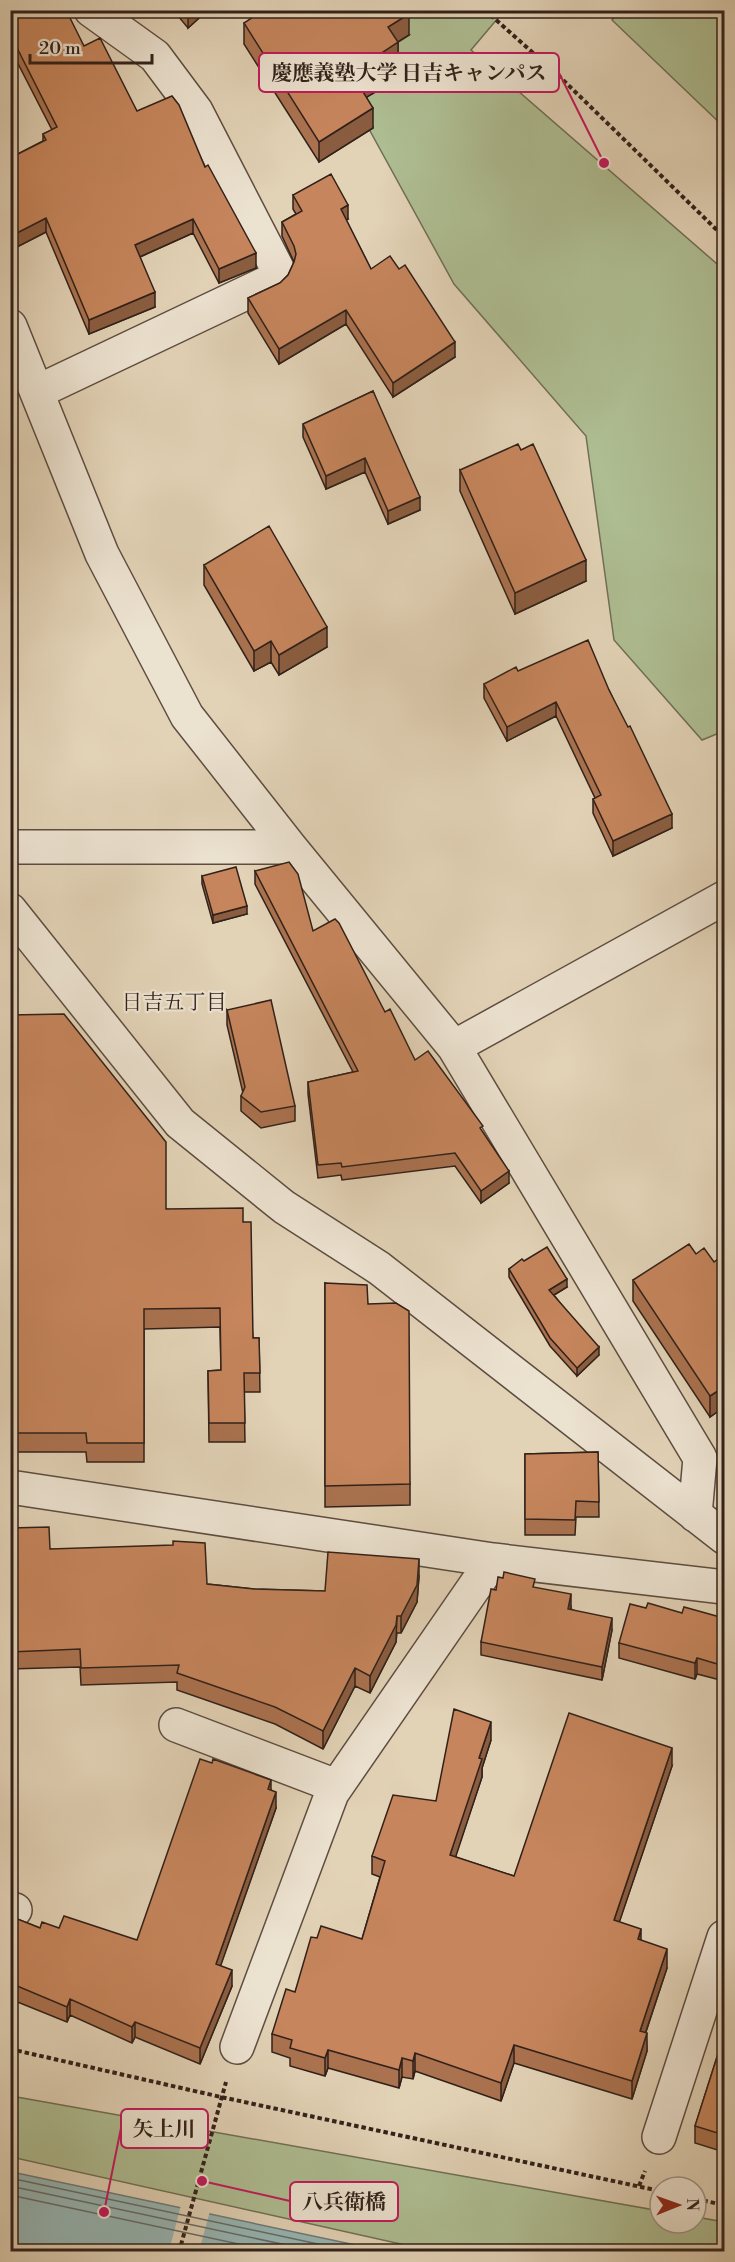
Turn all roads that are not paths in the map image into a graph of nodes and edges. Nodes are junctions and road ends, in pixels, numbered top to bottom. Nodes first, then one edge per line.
1 (91, 10) edge
2 (12, 339) edge
3 (37, 392) junction
4 (10, 847) edge
5 (290, 847) junction
6 (724, 898) edge
7 (10, 910) edge
8 (454, 1047) junction
9 (10, 1487) edge
10 (695, 1515) junction
11 (724, 1537) edge
12 (493, 1560) junction
13 (724, 1587) edge
14 (176, 1725) dead end
15 (336, 1786) junction
16 (724, 1937) edge
17 (237, 2047) dead end
18 (659, 2137) dead end

1 - 3 street
2 - 3 street
3 - 5 street
4 - 5 street
5 - 8 street
6 - 8 street
7 - 10 street
8 - 10 street
9 - 12 street
10 - 11 street
12 - 13 street
12 - 15 street
14 - 15 street
15 - 17 street
16 - 18 street

